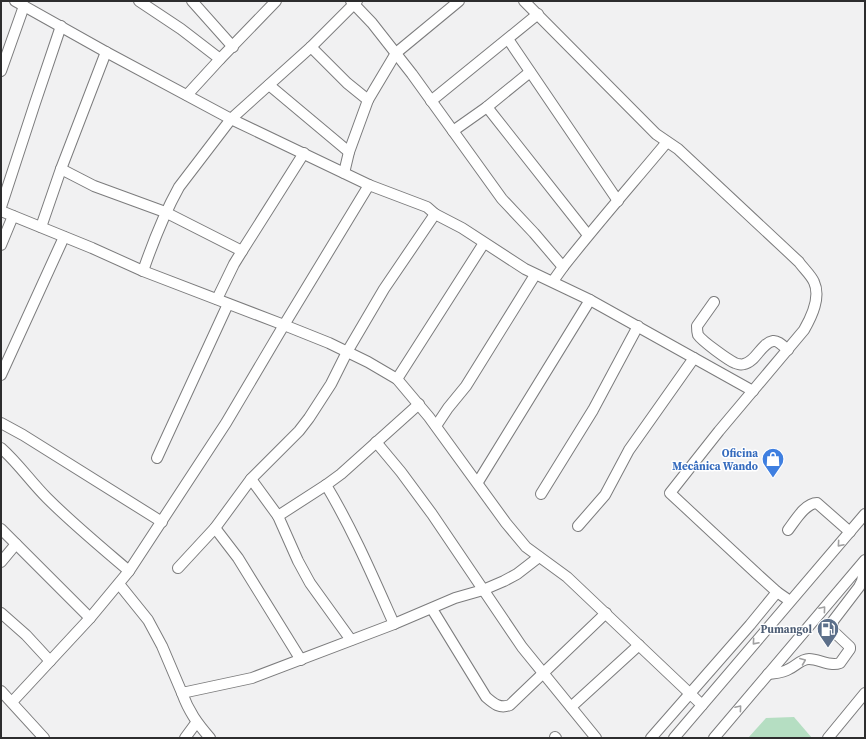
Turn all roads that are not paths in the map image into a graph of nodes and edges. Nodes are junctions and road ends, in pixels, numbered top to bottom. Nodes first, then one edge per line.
1 (139, 1) edge
2 (276, 1) edge
3 (459, 1) edge
4 (524, 1) edge
5 (196, 2) edge
6 (354, 2) edge
7 (19, 3) edge
8 (538, 14) junction
9 (61, 26) junction
10 (508, 39) junction
11 (233, 47) junction
12 (311, 47) junction
13 (106, 52) junction
14 (396, 53) junction
15 (220, 59) junction
16 (1, 71) edge
17 (530, 72) junction
18 (269, 85) junction
19 (187, 95) junction
20 (368, 100) junction
21 (432, 101) junction
22 (486, 107) junction
23 (231, 119) junction
24 (453, 131) junction
25 (666, 142) junction
26 (349, 152) junction
27 (304, 153) junction
28 (61, 169) junction
29 (344, 173) junction
30 (370, 185) junction
31 (618, 201) junction
32 (1, 207) edge
33 (1, 211) edge
34 (165, 212) junction
35 (435, 214) junction
36 (13, 216) junction
37 (41, 227) junction
38 (588, 235) junction
39 (64, 237) junction
40 (484, 243) junction
41 (1, 245) edge
42 (242, 251) junction
43 (563, 267) junction
44 (143, 271) junction
45 (535, 275) junction
46 (553, 281) junction
47 (217, 299) junction
48 (590, 300) junction
49 (714, 302) dead end
50 (228, 304) junction
51 (284, 325) junction
52 (638, 326) junction
53 (788, 350) junction
54 (347, 352) junction
55 (694, 358) junction
56 (1, 375) edge
57 (397, 379) junction
58 (753, 391) junction
59 (419, 404) junction
60 (1, 423) edge
61 (436, 426) junction
62 (376, 442) junction
63 (1, 448) edge
64 (157, 458) dead end
65 (251, 479) junction
66 (478, 482) junction
67 (326, 486) junction
68 (541, 494) dead end
69 (865, 514) edge
70 (278, 516) junction
71 (162, 522) junction
72 (578, 526) dead end
73 (216, 528) junction
74 (1, 529) edge
75 (788, 530) dead end
76 (850, 532) junction
77 (16, 544) junction
78 (539, 557) junction
79 (865, 560) edge
80 (1, 562) edge
81 (865, 566) edge
82 (178, 568) dead end
83 (129, 571) junction
84 (119, 584) junction
85 (483, 590) junction
86 (777, 592) junction
87 (790, 601) junction
88 (432, 609) junction
89 (1, 613) edge
90 (606, 613) junction
91 (90, 618) junction
92 (394, 624) junction
93 (350, 640) junction
94 (639, 645) junction
95 (301, 660) junction
96 (50, 661) junction
97 (543, 673) junction
98 (768, 674) junction
99 (1, 691) edge
100 (865, 692) edge
101 (182, 693) junction
102 (689, 694) junction
103 (12, 702) junction
104 (702, 705) junction
105 (571, 707) junction
106 (196, 723) junction
107 (44, 738) edge
108 (186, 738) edge
109 (210, 738) edge
110 (596, 738) edge
111 (651, 738) edge
112 (674, 738) edge
113 (714, 738) edge
114 (828, 738) edge

1 - 15 street
2 - 11 street
3 - 14 street
4 - 8 street
5 - 11 street
6 - 12 street
6 - 14 street
7 - 9 street
7 - 16 street
8 - 10 street
8 - 25 street
9 - 13 street
9 - 32 street
10 - 17 street
10 - 21 street
11 - 15 street
12 - 18 street
12 - 20 street
13 - 19 street
13 - 28 street
14 - 20 street
14 - 21 street
15 - 19 street
17 - 22 street
17 - 31 street
18 - 23 street
18 - 26 street
19 - 23 street
20 - 26 street
21 - 24 street
22 - 24 street
22 - 38 street
23 - 27 street
23 - 34 street
24 - 43 street
25 - 31 street
25 - 53 street
26 - 29 street
27 - 29 street
27 - 42 street
28 - 34 street
28 - 37 street
29 - 30 street
30 - 35 street
30 - 51 street
31 - 38 street
33 - 36 street
34 - 42 street
34 - 44 street
35 - 40 street
35 - 54 street
36 - 37 street
36 - 41 street
37 - 39 street
38 - 43 street
39 - 44 street
39 - 56 street
40 - 45 street
40 - 57 street
42 - 47 street
43 - 46 street
44 - 47 street
45 - 46 street
45 - 61 street
46 - 48 street
47 - 50 street
48 - 52 street
48 - 66 street
49 - 53 street
50 - 51 street
50 - 64 street
51 - 54 street
51 - 71 street
52 - 55 street
52 - 68 street
53 - 58 street
54 - 57 street
54 - 65 street
55 - 58 street
55 - 72 street
57 - 59 street
58 - 86 street
59 - 61 street
59 - 62 street
60 - 71 street
61 - 66 street
62 - 67 street
62 - 85 street
63 - 83 street
65 - 70 street
65 - 73 street
66 - 78 street
67 - 70 street
67 - 92 street
69 - 76 street
70 - 93 street
71 - 83 street
73 - 82 street
73 - 95 street
74 - 77 street
75 - 76 street
76 -> 87 street
77 - 80 street
77 - 91 street
78 - 85 street
78 - 90 street
98 -> 79 street
98 -> 81 street
83 - 84 street
84 - 91 street
84 - 101 street
85 - 88 street
85 - 97 street
86 - 87 street
86 - 102 street
87 -> 104 street
88 - 92 street
88 - 97 street
89 - 96 street
90 - 94 street
90 - 97 street
91 - 96 street
92 - 93 street
93 - 95 street
94 - 102 street
94 - 105 street
95 - 101 street
96 - 103 street
97 - 105 street
113 -> 98 street
99 - 103 street
100 - 114 street
101 - 106 street
102 - 104 street
102 - 111 street
103 - 107 street
104 - 112 street
105 - 110 street
106 - 108 street
106 - 109 street

